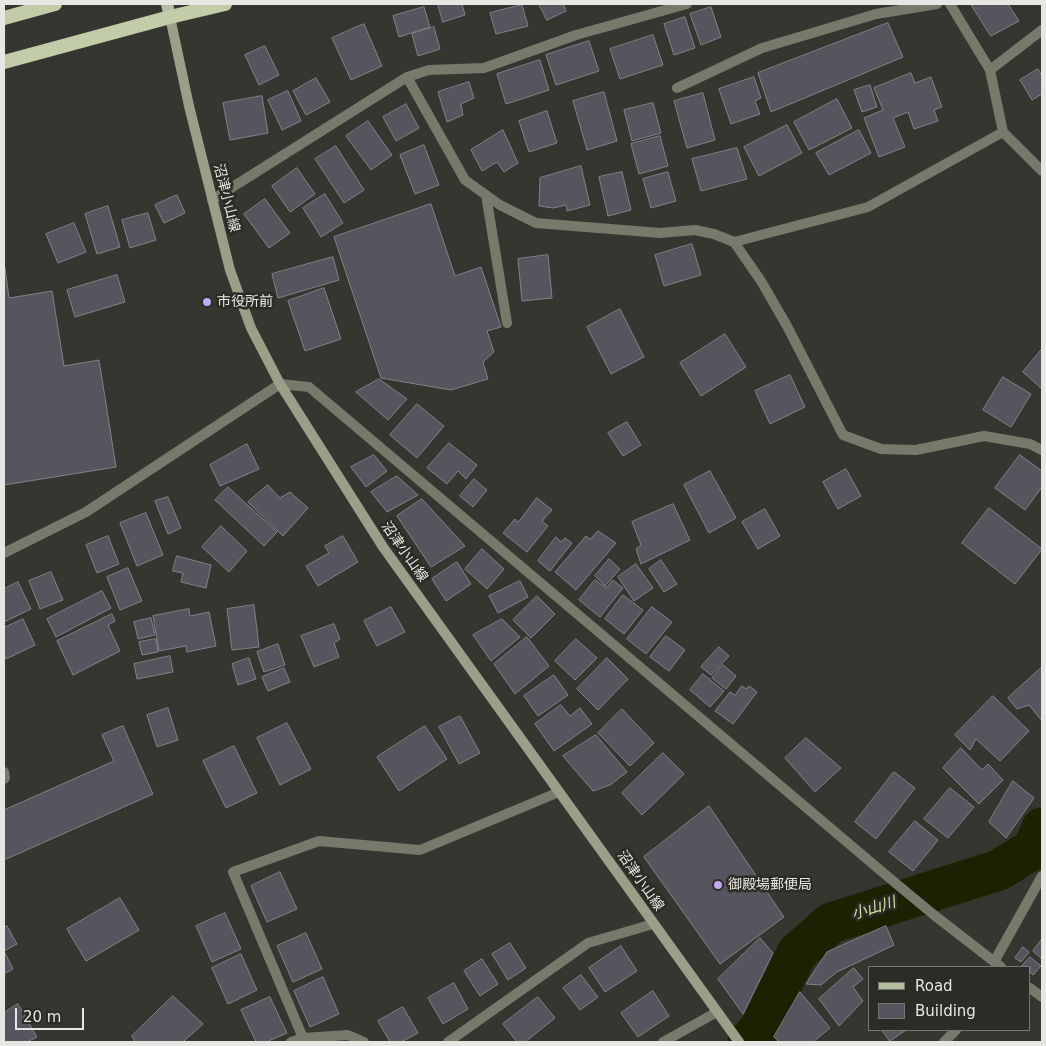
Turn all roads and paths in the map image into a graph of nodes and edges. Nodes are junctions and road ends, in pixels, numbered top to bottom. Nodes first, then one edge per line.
1 (55, 4) edge
2 (225, 4) edge
3 (687, 4) edge
4 (937, 4) edge
5 (950, 4) edge
6 (168, 11) edge
7 (4, 18) edge
8 (1042, 30) edge
9 (4, 62) edge
10 (990, 70) junction
11 (407, 77) junction
12 (677, 88) dead end
13 (1003, 132) junction
14 (1042, 171) edge
15 (486, 195) junction
16 (212, 200) junction
17 (734, 242) junction
18 (507, 323) dead end
19 (280, 384) junction
20 (1042, 450) edge
21 (4, 553) edge
22 (4, 772) edge
23 (4, 778) edge
24 (559, 792) junction
25 (1042, 876) edge
26 (653, 924) junction
27 (998, 965) edge
28 (1031, 989) edge
29 (1042, 997) edge
30 (717, 1012) junction
31 (955, 1031) edge
32 (303, 1038) junction
33 (291, 1042) edge
34 (364, 1042) edge
35 (448, 1042) edge
36 (663, 1042) edge
37 (739, 1042) edge
38 (944, 1042) edge

1 - 7 highway
2 - 6 highway
3 - 11 street
4 - 12 street
5 - 10 street
6 - 9 highway
6 - 16 main road, 沼津小山線
8 - 10 street
10 - 13 street
11 - 15 street
11 - 16 street
13 - 14 street
13 - 17 street
15 - 17 street
15 - 18 street
16 - 19 main road, 沼津小山線
17 - 20 street
19 - 21 street
19 - 24 main road, 沼津小山線
19 - 27 street
22 - 23 street
24 - 26 main road, 沼津小山線
24 - 32 street
25 - 27 street
26 - 30 main road, 沼津小山線
26 - 35 street
28 - 29 street
30 - 36 street
30 - 37 main road, 沼津小山線
31 - 38 street
32 - 33 street
32 - 34 street

